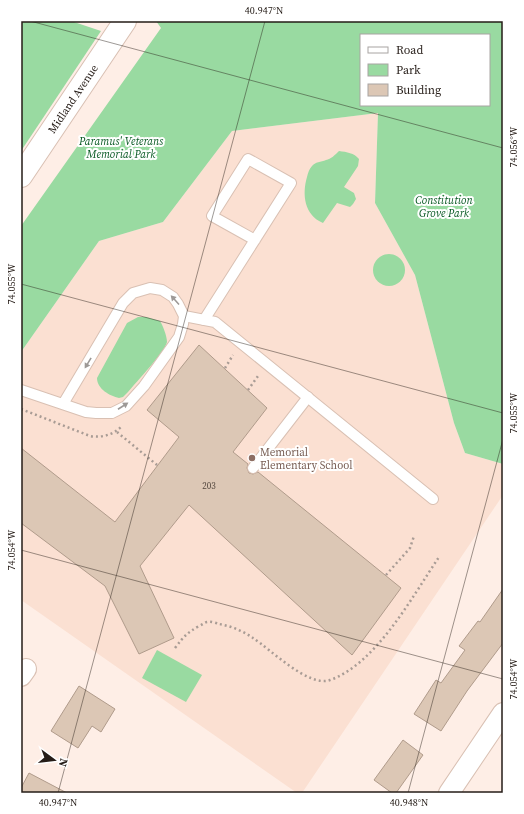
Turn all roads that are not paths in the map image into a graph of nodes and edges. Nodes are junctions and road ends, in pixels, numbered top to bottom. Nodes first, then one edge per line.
1 (126, 21) edge
2 (21, 176) edge
3 (255, 240) junction
4 (184, 316) junction
5 (204, 320) junction
6 (21, 390) edge
7 (308, 397) junction
8 (63, 404) junction
9 (253, 468) dead end
10 (433, 499) dead end
11 (503, 713) edge
12 (449, 793) edge

1 - 2 street, Midland Avenue
3 - 3 lane
3 - 5 lane
4 - 5 lane
8 -> 4 lane
4 -> 8 lane
5 - 7 lane
6 - 8 lane
7 - 9 lane
7 - 10 lane
11 - 12 street

